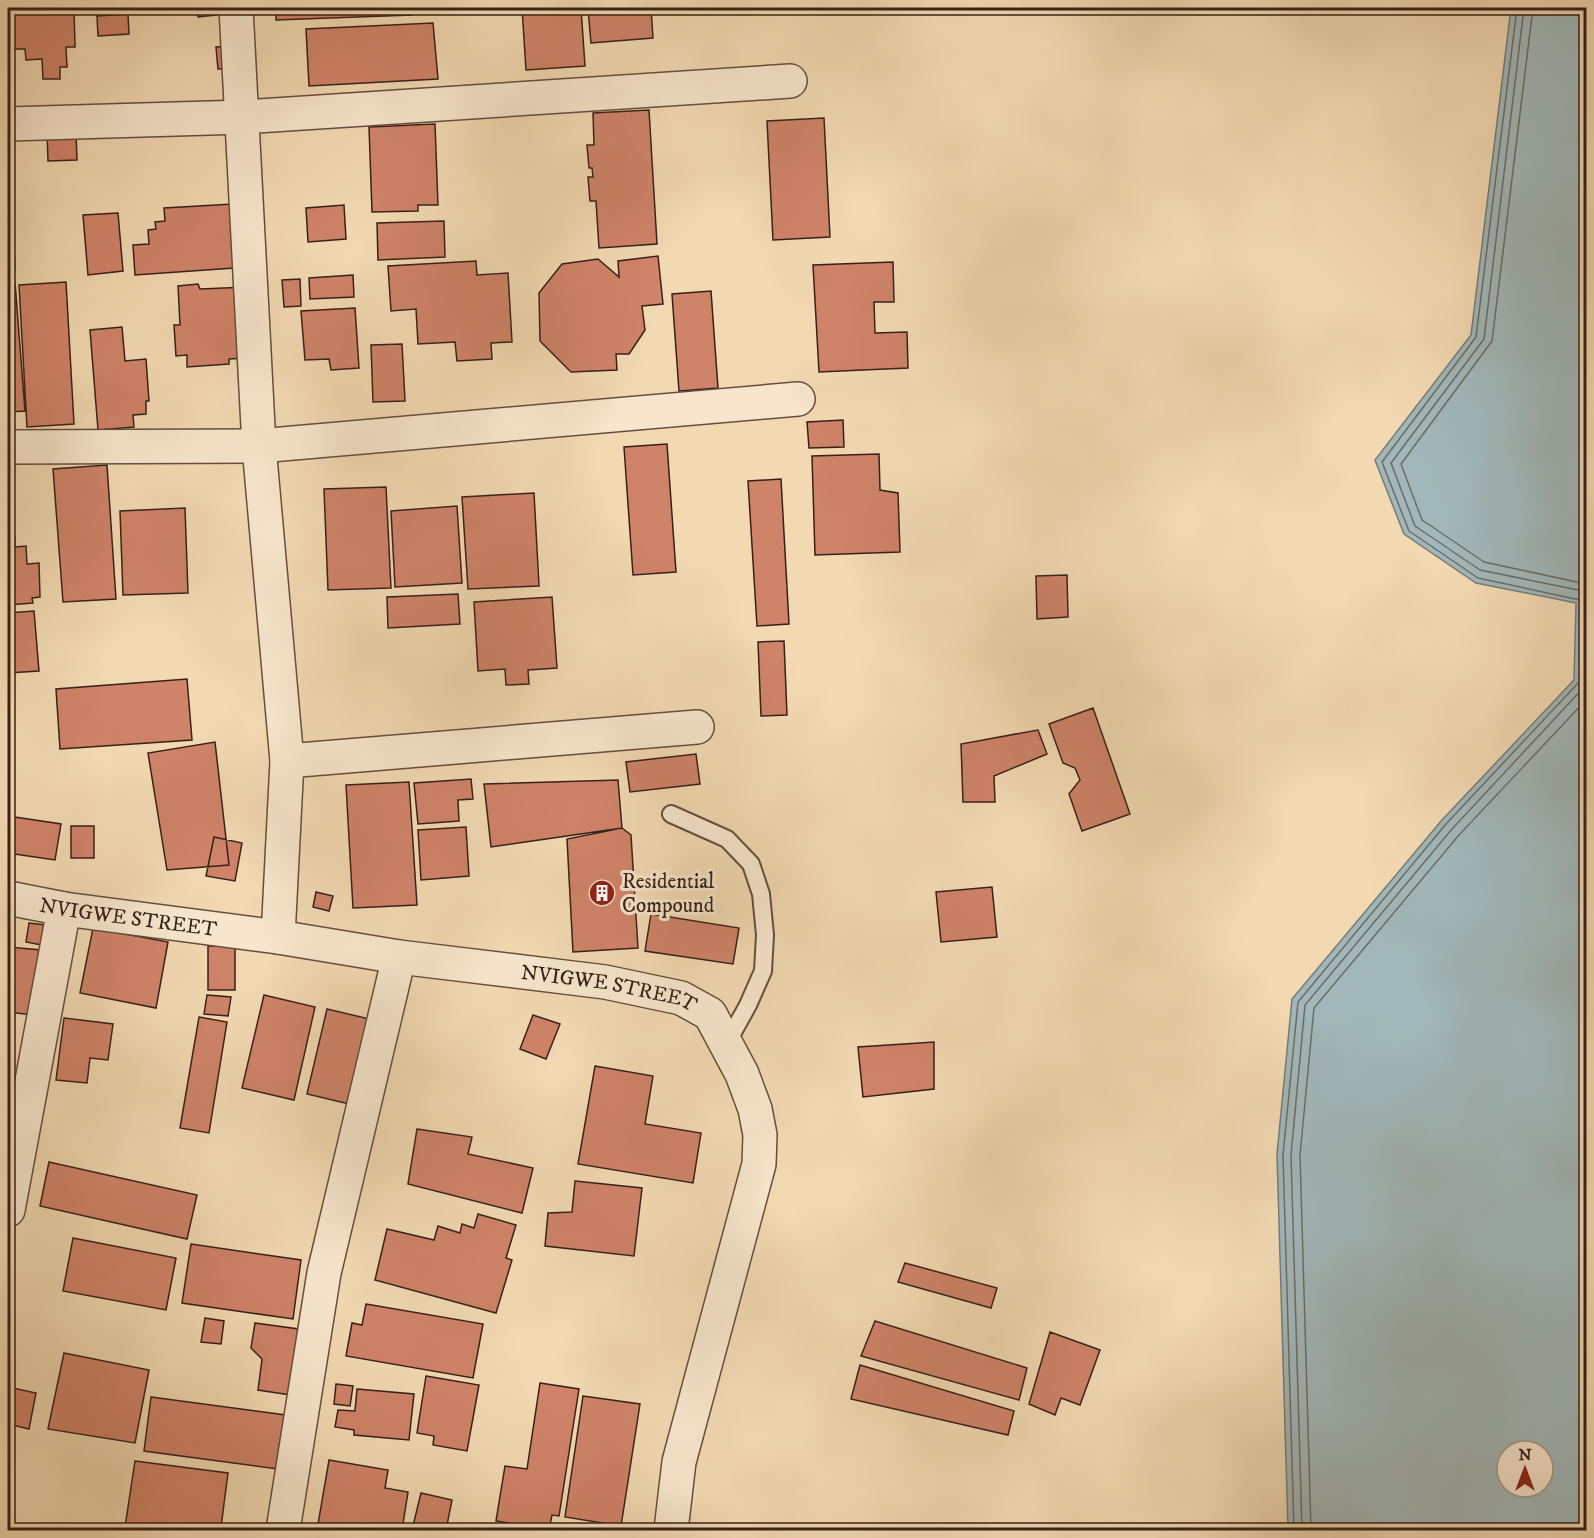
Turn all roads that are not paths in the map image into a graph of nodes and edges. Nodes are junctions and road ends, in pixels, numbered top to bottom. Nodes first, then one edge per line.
1 (236, 8) edge
2 (790, 81) dead end
3 (243, 117) junction
4 (8, 124) edge
5 (798, 399) dead end
6 (259, 446) junction
7 (8, 447) edge
8 (697, 727) dead end
9 (287, 761) junction
10 (671, 814) dead end
11 (8, 898) edge
12 (64, 909) junction
13 (278, 937) junction
14 (399, 957) junction
15 (727, 1043) junction
16 (8, 1210) edge
17 (283, 1530) edge
18 (671, 1530) edge

1 - 3 street
2 - 3 street
3 - 4 street
3 - 6 street
5 - 6 street
6 - 7 street
6 - 9 street
8 - 9 street
9 - 13 street
10 - 15 lane
11 - 12 street, NVIGWE STREET
12 - 13 street, NVIGWE STREET
12 - 16 street
13 - 14 street, NVIGWE STREET
14 - 15 street, NVIGWE STREET
14 - 17 street
15 - 18 street, NVIGWE STREET

